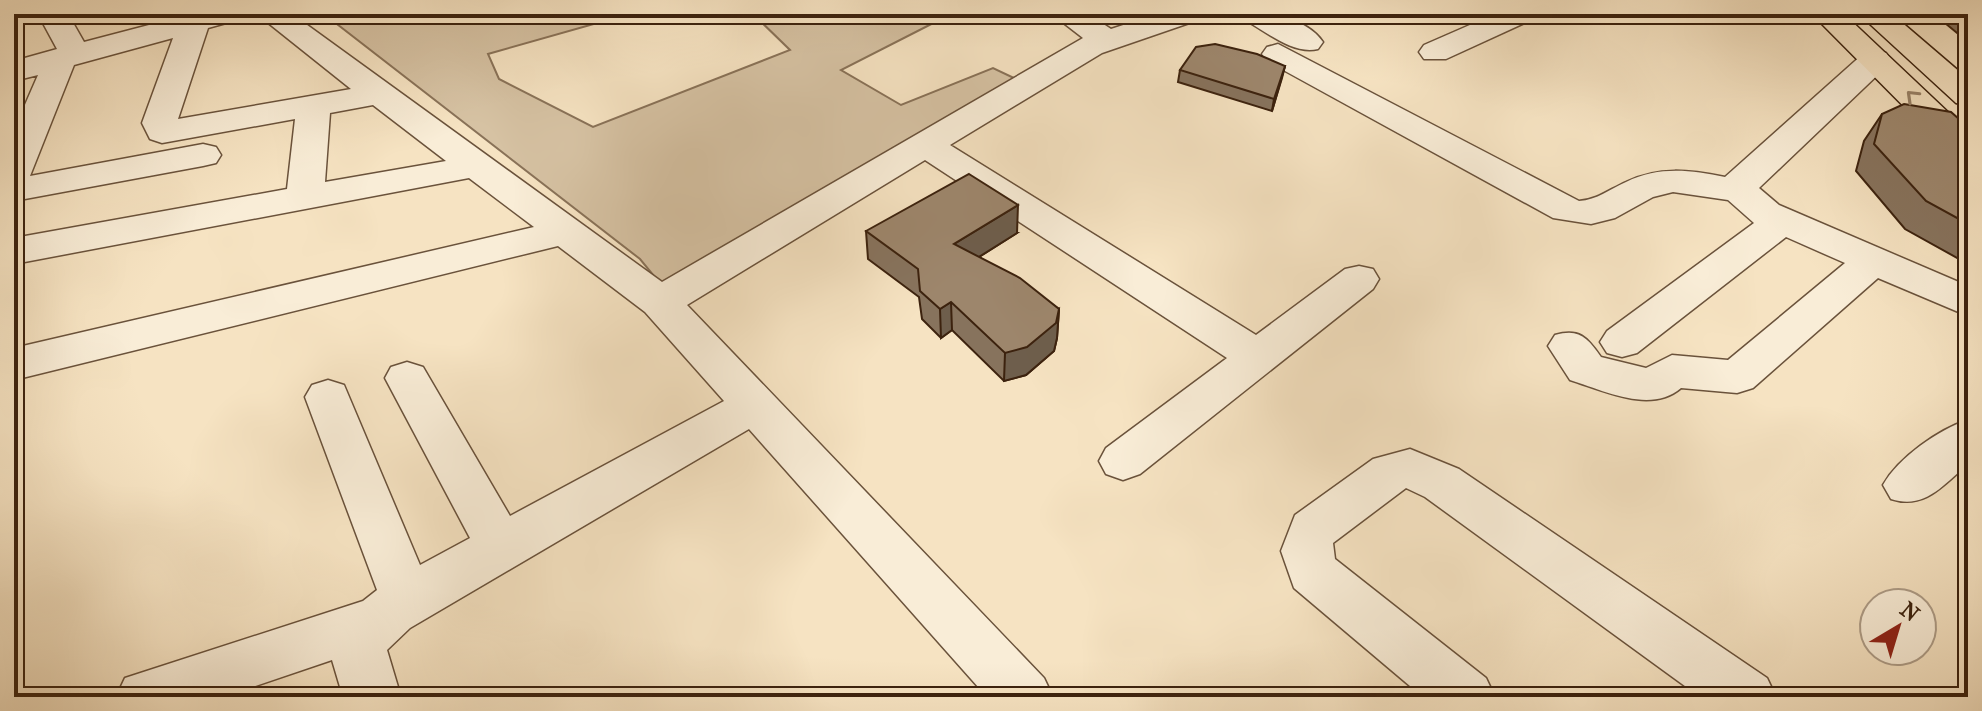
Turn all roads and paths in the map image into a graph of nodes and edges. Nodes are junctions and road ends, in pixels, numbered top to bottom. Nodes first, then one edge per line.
1 (53, 14) edge
2 (272, 14) edge
3 (1067, 14) edge
4 (1256, 14) edge
5 (1520, 14) edge
6 (1827, 14) edge
7 (1857, 14) edge
8 (1874, 14) edge
9 (1892, 14) edge
10 (1176, 15) edge
11 (199, 17) edge
12 (1108, 41) junction
13 (65, 51) junction
14 (1435, 52) dead end
15 (14, 59) edge
16 (1875, 60) junction
17 (14, 71) edge
18 (1968, 80) edge
19 (380, 94) junction
20 (1968, 96) edge
21 (314, 106) junction
22 (1968, 112) edge
23 (22, 136) edge
24 (925, 145) junction
25 (1968, 150) edge
26 (203, 155) dead end
27 (476, 166) junction
28 (14, 172) edge
29 (14, 190) edge
30 (1740, 191) junction
31 (305, 197) junction
32 (1783, 220) junction
33 (566, 232) junction
34 (14, 251) edge
35 (1874, 260) junction
36 (1359, 279) dead end
37 (660, 302) junction
38 (1968, 302) edge
39 (1622, 342) dead end
40 (1570, 346) dead end
41 (1258, 357) junction
42 (14, 364) edge
43 (407, 378) dead end
44 (328, 397) dead end
45 (753, 406) junction
46 (1968, 438) edge
47 (1123, 461) dead end
48 (1908, 485) dead end
49 (501, 547) junction
50 (393, 609) junction
51 (145, 697) edge
52 (372, 697) edge
53 (1024, 697) edge
54 (1466, 697) edge
55 (1747, 697) edge

1 - 13 street
2 - 19 street
3 - 12 street
4 - 30 street
5 - 14 street
6 - 16 main road
7 - 22 main road
8 - 20 main road
9 - 18 main road
10 - 12 street
11 - 13 street
11 - 21 street
12 - 24 street
13 - 15 street
13 - 17 street
13 - 23 street
25 -> 16 main road
16 - 30 street
19 - 21 street
19 - 27 street
21 - 31 street
23 - 28 street
24 - 37 street
24 - 41 street
26 - 29 street
27 - 31 street
27 - 33 street
30 - 32 street
31 - 34 street
32 - 35 street
32 - 39 street
33 - 37 street
33 - 42 street
35 - 38 street
35 - 40 street
36 - 41 street
37 - 45 street
41 - 47 street
43 - 49 street
44 - 50 street
45 - 49 street
45 - 53 street
46 - 48 street
49 - 50 street
50 - 51 street
50 - 52 street
54 - 55 street

